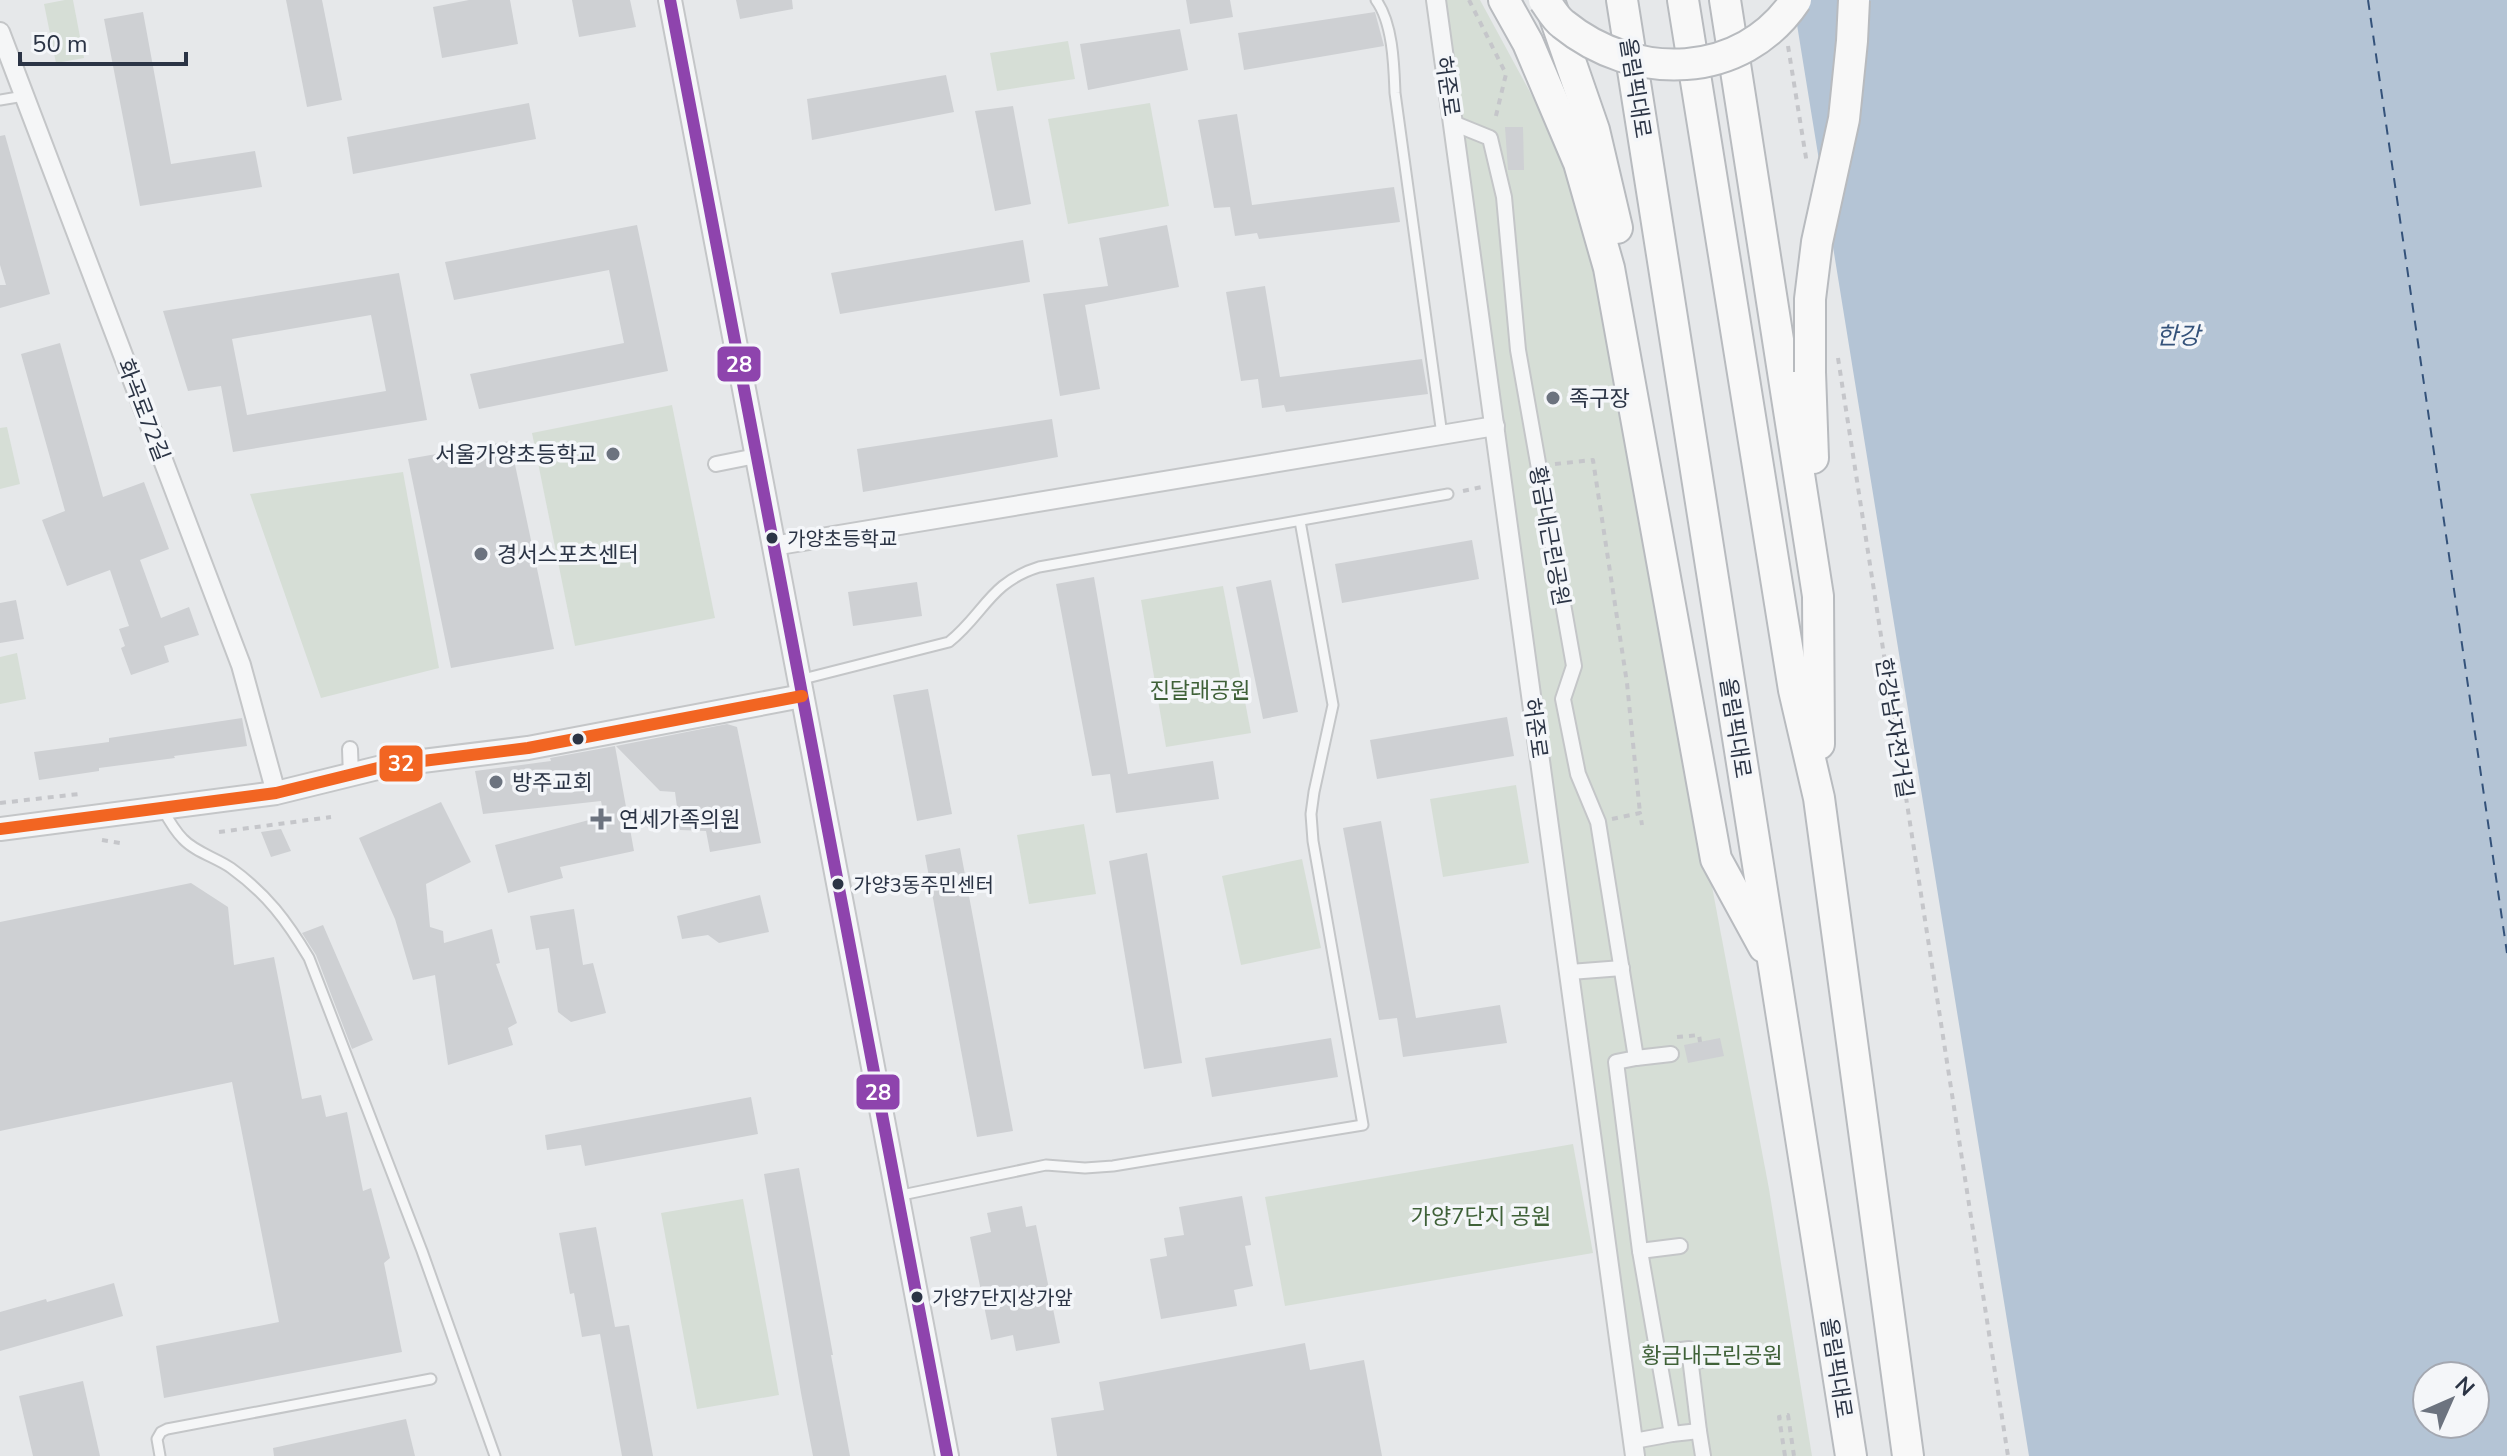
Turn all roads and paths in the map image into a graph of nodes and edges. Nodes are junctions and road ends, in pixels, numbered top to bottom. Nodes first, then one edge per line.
1 (670, 0) edge
2 (1376, 0) edge
3 (1436, 0) edge
4 (1469, 0) edge
5 (1504, 0) edge
6 (1546, 0) edge
7 (1622, 0) edge
8 (1683, 0) edge
9 (1725, 0) edge
10 (1796, 0) edge
11 (1854, 0) edge
12 (0, 32) edge
13 (1788, 47) dead end
14 (24, 96) junction
15 (0, 100) edge
16 (1453, 123) junction
17 (1490, 138) junction
18 (1808, 172) dead end
19 (1838, 359) dead end
20 (1631, 383) junction
21 (1495, 426) junction
22 (1442, 435) junction
23 (756, 456) junction
24 (716, 464) dead end
25 (1537, 467) junction
26 (1448, 494) dead end
27 (1300, 521) junction
28 (773, 546) junction
29 (1818, 596) junction
30 (800, 688) junction
31 (350, 749) dead end
32 (351, 776) junction
33 (276, 793) junction
34 (1819, 798) junction
35 (162, 808) junction
36 (1640, 813) junction
37 (331, 817) dead end
38 (1598, 822) junction
39 (1642, 825) dead end
40 (0, 829) edge
41 (219, 832) dead end
42 (1774, 966) junction
43 (1622, 968) junction
44 (1570, 972) junction
45 (1671, 1054) dead end
46 (1636, 1058) junction
47 (897, 1196) junction
48 (1672, 1242) dead end
49 (1640, 1251) junction
50 (1658, 1353) junction
51 (1732, 1355) dead end
52 (1691, 1362) junction
53 (431, 1379) dead end
54 (1699, 1431) junction
55 (1672, 1434) junction
56 (1634, 1448) edge
57 (160, 1456) edge
58 (495, 1456) edge
59 (947, 1456) edge
60 (1703, 1456) edge
61 (1785, 1456) edge
62 (1794, 1456) edge
63 (1851, 1456) edge
64 (1908, 1456) edge
65 (2008, 1456) edge

1 - 23 street
2 - 22 lane
3 - 16 street, 허준로
4 - 17 path
5 - 20 highway
6 - 10 highway, bridge
6 - 20 highway
7 - 42 highway, 올림픽대로
8 - 34 highway
9 - 29 highway
11 - 29 highway, bridge
12 - 14 street, 화곡로72길
13 - 18 path
14 - 15 lane
14 - 33 street, 화곡로72길
16 - 17 street
16 - 21 street, 허준로
17 - 25 street, 황금내근린공원
19 - 65 path, 한강남자전거길
20 - 42 highway
21 - 22 street
21 - 44 street, 허준로
22 - 28 street
23 - 24 street
23 - 28 street
25 - 36 path
25 - 38 street, 황금내근린공원
26 - 27 lane
27 - 30 lane
27 - 47 lane
28 - 30 street
29 - 34 highway
30 - 32 street
30 - 47 street
31 - 32 street
32 - 33 street
33 - 35 street
34 - 64 highway
35 - 40 street
35 - 58 lane
36 - 38 path
36 - 39 path
37 - 41 path
38 - 43 street, 황금내근린공원
42 - 63 highway, 올림픽대로
43 - 44 street
43 - 46 street, 황금내근린공원
44 - 56 street, 허준로
45 - 46 street
46 - 49 street
47 - 59 street
48 - 49 street
49 - 50 street
50 - 52 street
50 - 55 street
51 - 52 street
52 - 54 street
53 - 57 lane
54 - 55 street
54 - 60 street
55 - 56 street
61 - 62 path

